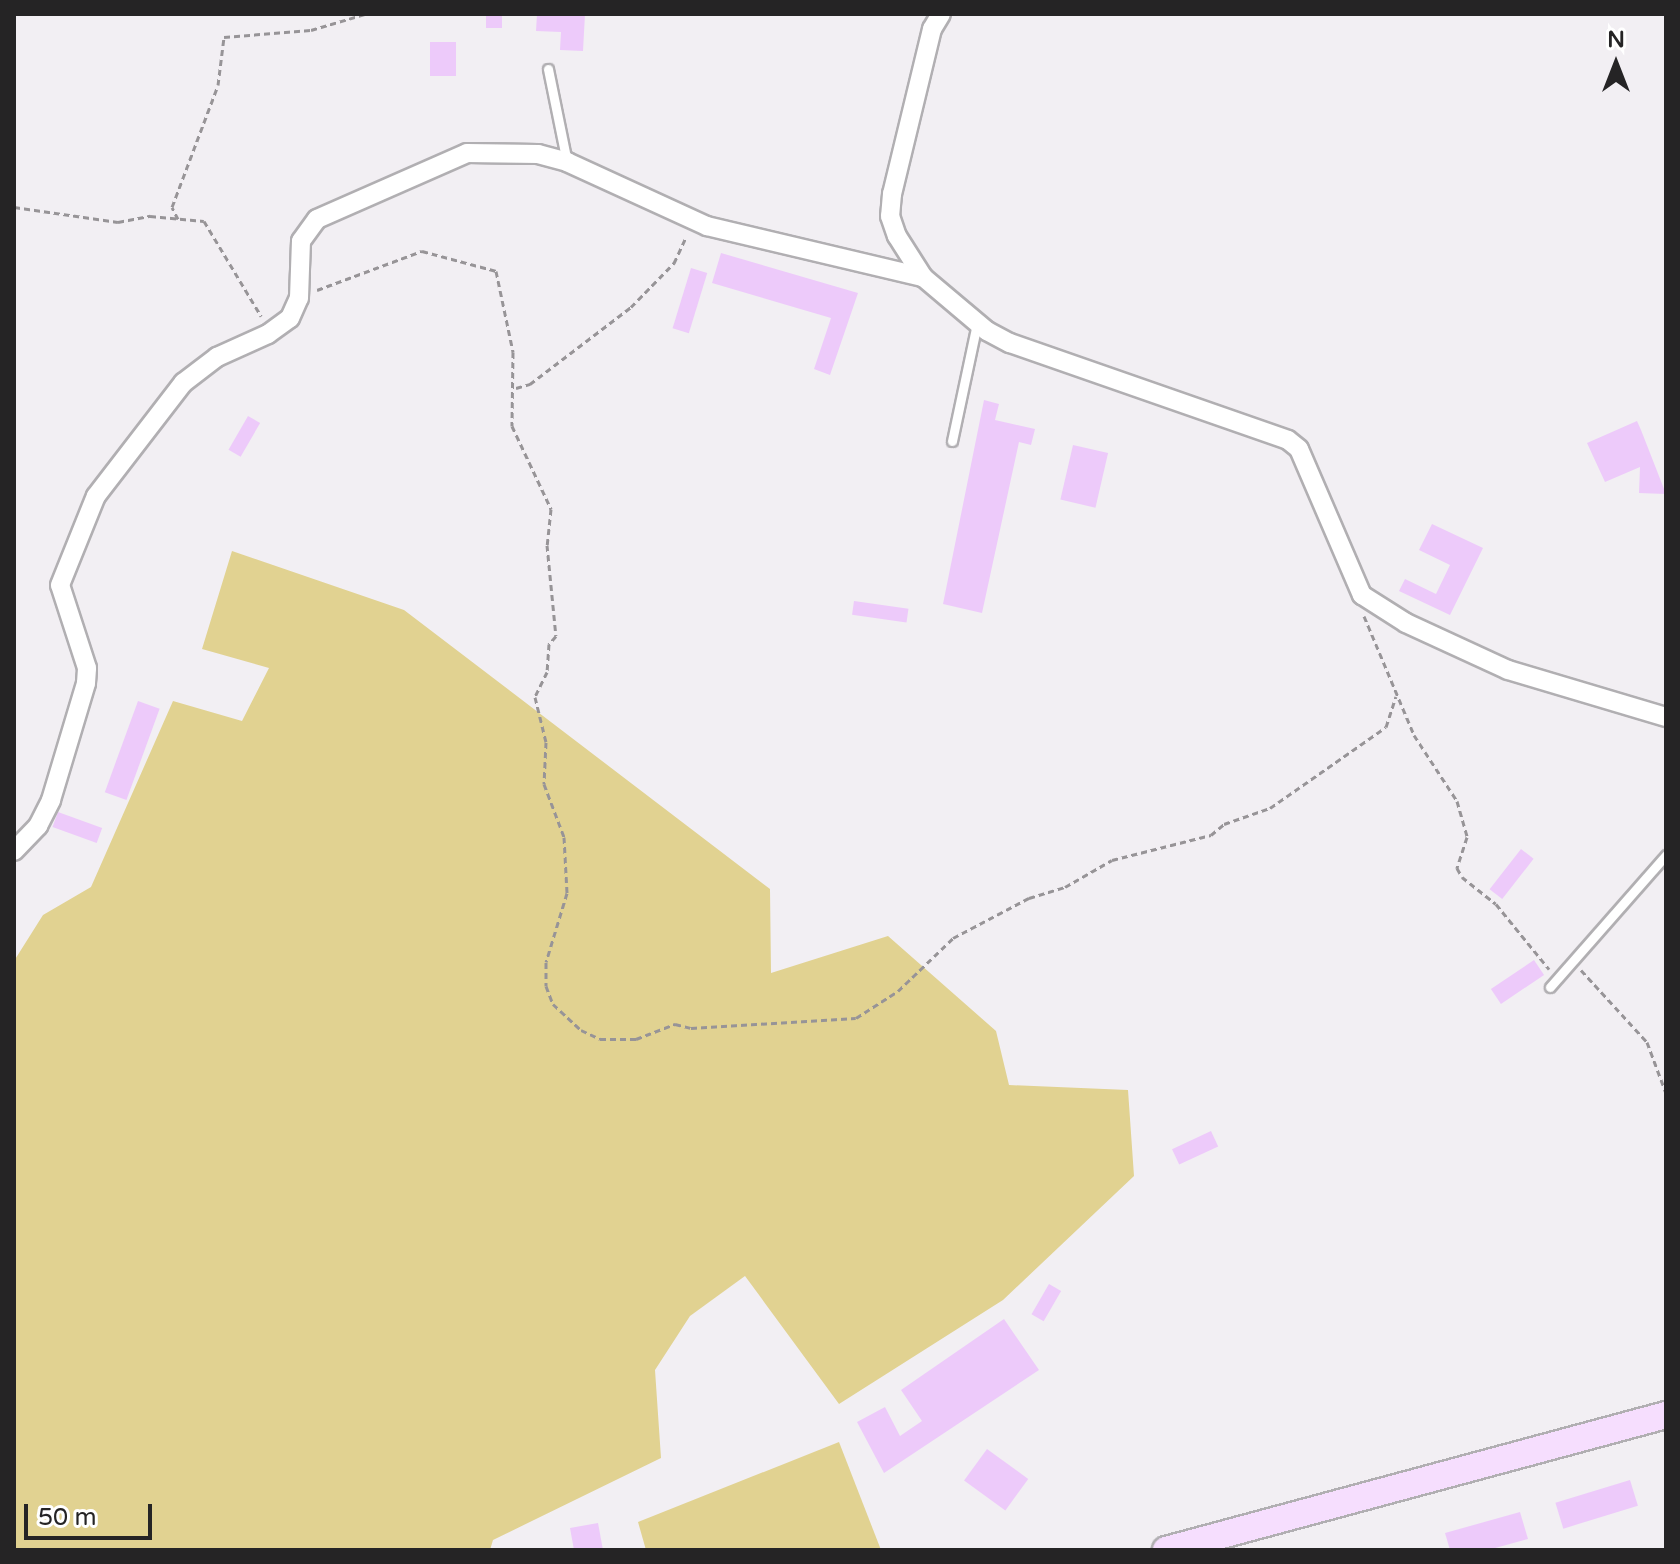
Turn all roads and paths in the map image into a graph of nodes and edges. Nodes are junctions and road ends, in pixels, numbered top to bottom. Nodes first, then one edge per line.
1 (365, 14) edge
2 (941, 14) edge
3 (548, 69) dead end
4 (567, 162) junction
5 (14, 207) edge
6 (178, 219) junction
7 (690, 220) junction
8 (923, 277) junction
9 (299, 298) junction
10 (977, 323) junction
11 (277, 329) junction
12 (516, 388) junction
13 (952, 441) dead end
14 (1362, 595) junction
15 (1396, 697) junction
16 (1666, 717) edge
17 (14, 851) edge
18 (1666, 855) edge
19 (1577, 959) junction
20 (1557, 978) junction
21 (1550, 987) dead end
22 (1666, 1093) edge
23 (1666, 1415) edge
24 (1166, 1550) edge

1 - 6 path
2 - 8 street
3 - 4 lane
4 - 7 street
4 - 9 street
5 - 6 path
6 - 11 path
7 - 8 street
7 - 12 path
8 - 10 street
9 - 11 street
9 - 12 path
10 - 13 lane
10 - 14 street
11 - 17 street
12 - 15 path
14 - 15 path
14 - 16 street
15 - 20 path
18 - 19 lane
19 - 20 lane
19 - 22 path
20 - 21 lane
23 - 24 street

